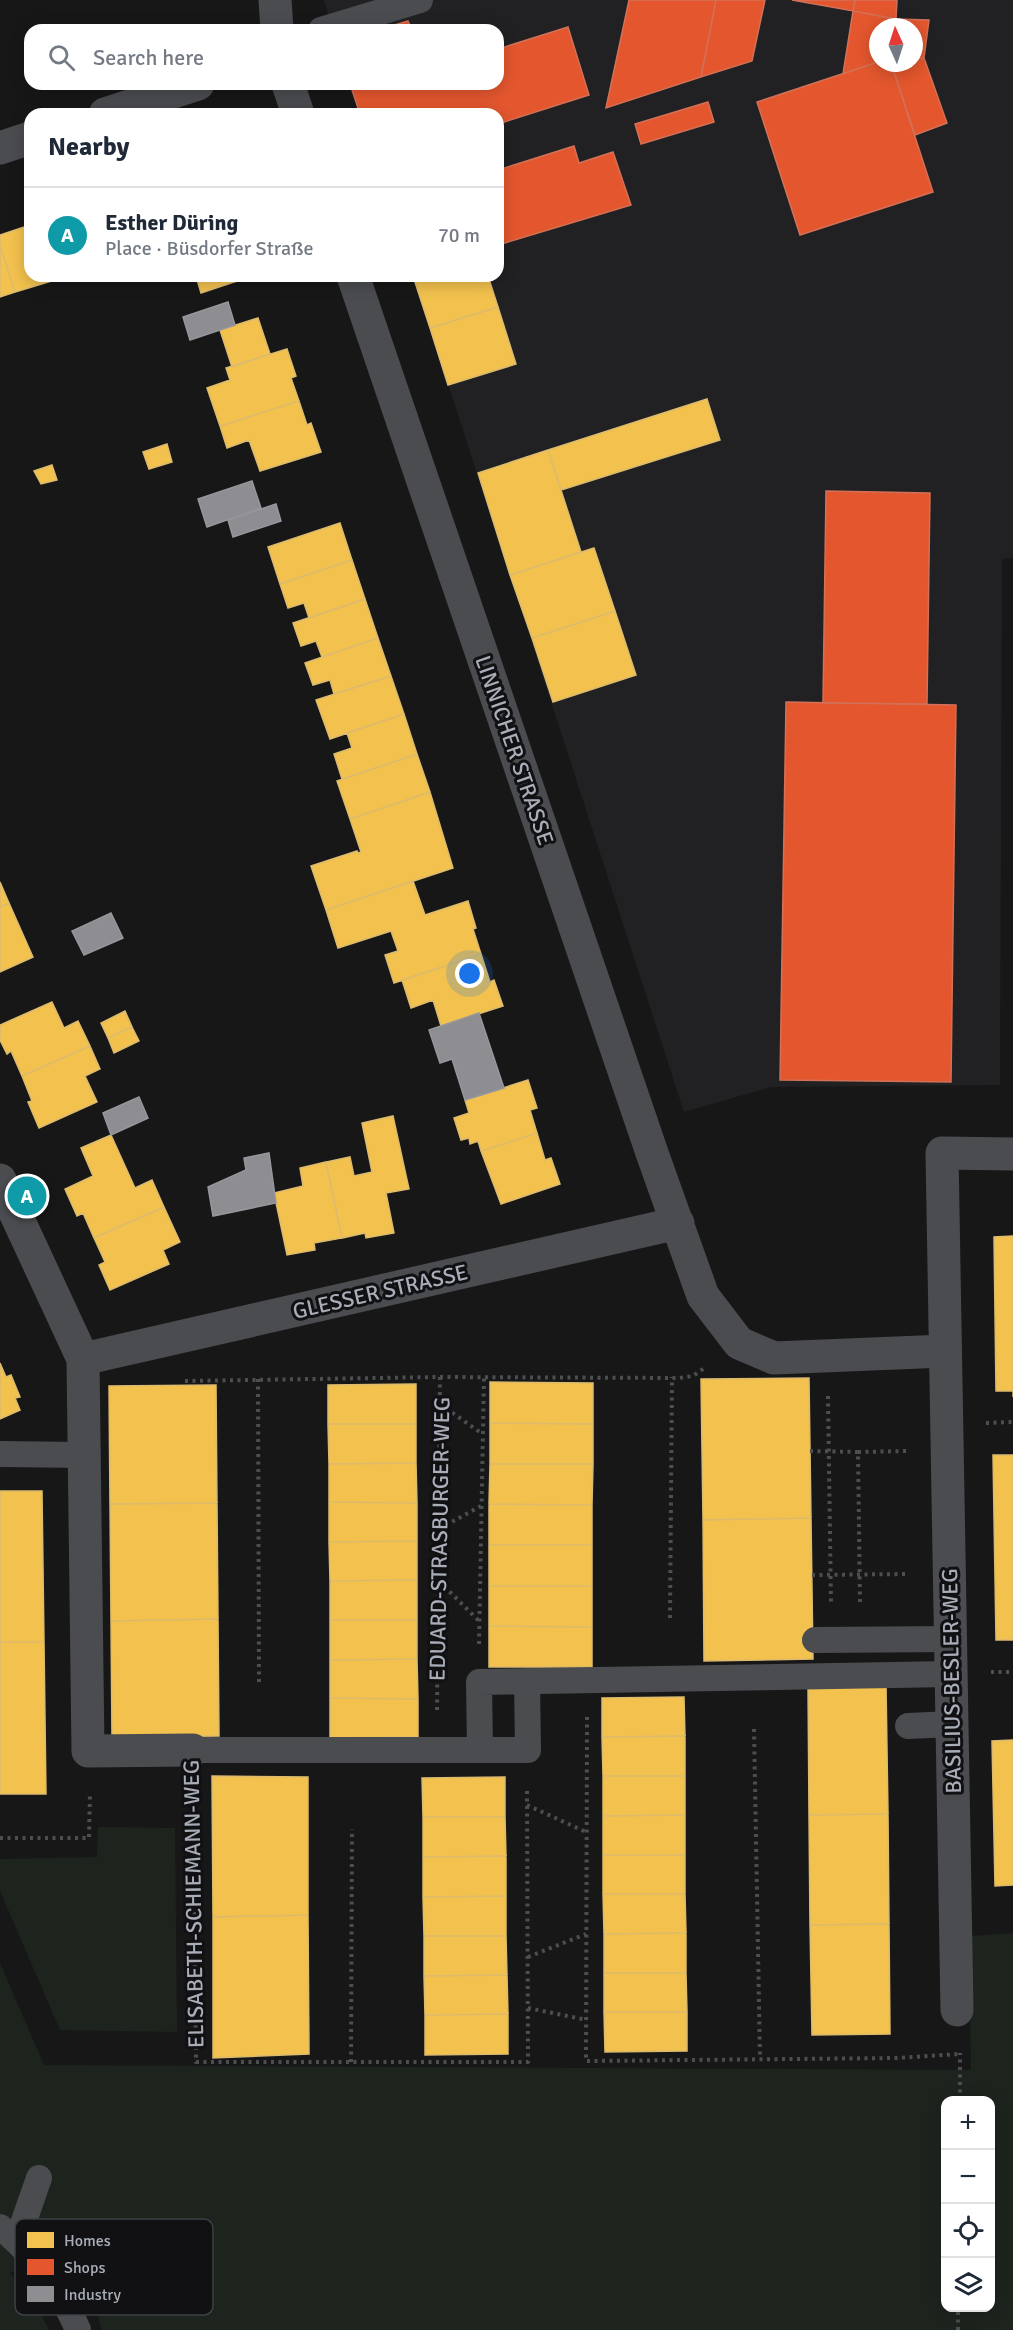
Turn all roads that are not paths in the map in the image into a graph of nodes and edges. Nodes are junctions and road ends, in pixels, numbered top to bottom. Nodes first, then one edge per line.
1 (275, 0) edge
2 (420, 0) edge
3 (277, 24) edge
4 (341, 24) edge
5 (179, 90) edge
6 (290, 90) edge
7 (124, 108) edge
8 (296, 108) edge
9 (24, 140) edge
10 (0, 148) edge
11 (355, 282) edge
12 (1013, 1154) edge
13 (0, 1180) edge
14 (678, 1223) junction
15 (945, 1351) junction
16 (83, 1359) junction
17 (0, 1454) edge
18 (84, 1455) junction
19 (951, 1639) junction
20 (823, 1640) road end
21 (951, 1674) junction
22 (527, 1681) junction
23 (952, 1724) junction
24 (908, 1726) dead end
25 (193, 1750) joint
26 (480, 1750) junction
27 (957, 2010) road end
28 (39, 2178) dead end
29 (17, 2219) edge
30 (72, 2315) edge
31 (78, 2330) edge

1 - 3 street
2 - 4 lane
5 - 7 street
6 - 8 street
9 - 10 street
11 - 14 street, LINNICHER STRASSE
12 - 15 street, BASILIUS-BESLER-WEG
13 - 16 street
14 - 15 street
14 - 16 street, GLESSER STRASSE
15 - 19 street, BASILIUS-BESLER-WEG
16 - 18 street
17 - 18 lane
18 - 25 street, ELISABETH-SCHIEMANN-WEG
19 - 20 lane
19 - 21 street, BASILIUS-BESLER-WEG
21 - 22 lane, EDUARD-STRASBURGER-WEG
21 - 23 street, BASILIUS-BESLER-WEG
22 - 26 lane, EDUARD-STRASBURGER-WEG
22 - 26 lane
23 - 24 lane
23 - 27 street, BASILIUS-BESLER-WEG
25 - 26 lane
28 - 29 lane
30 - 31 lane

